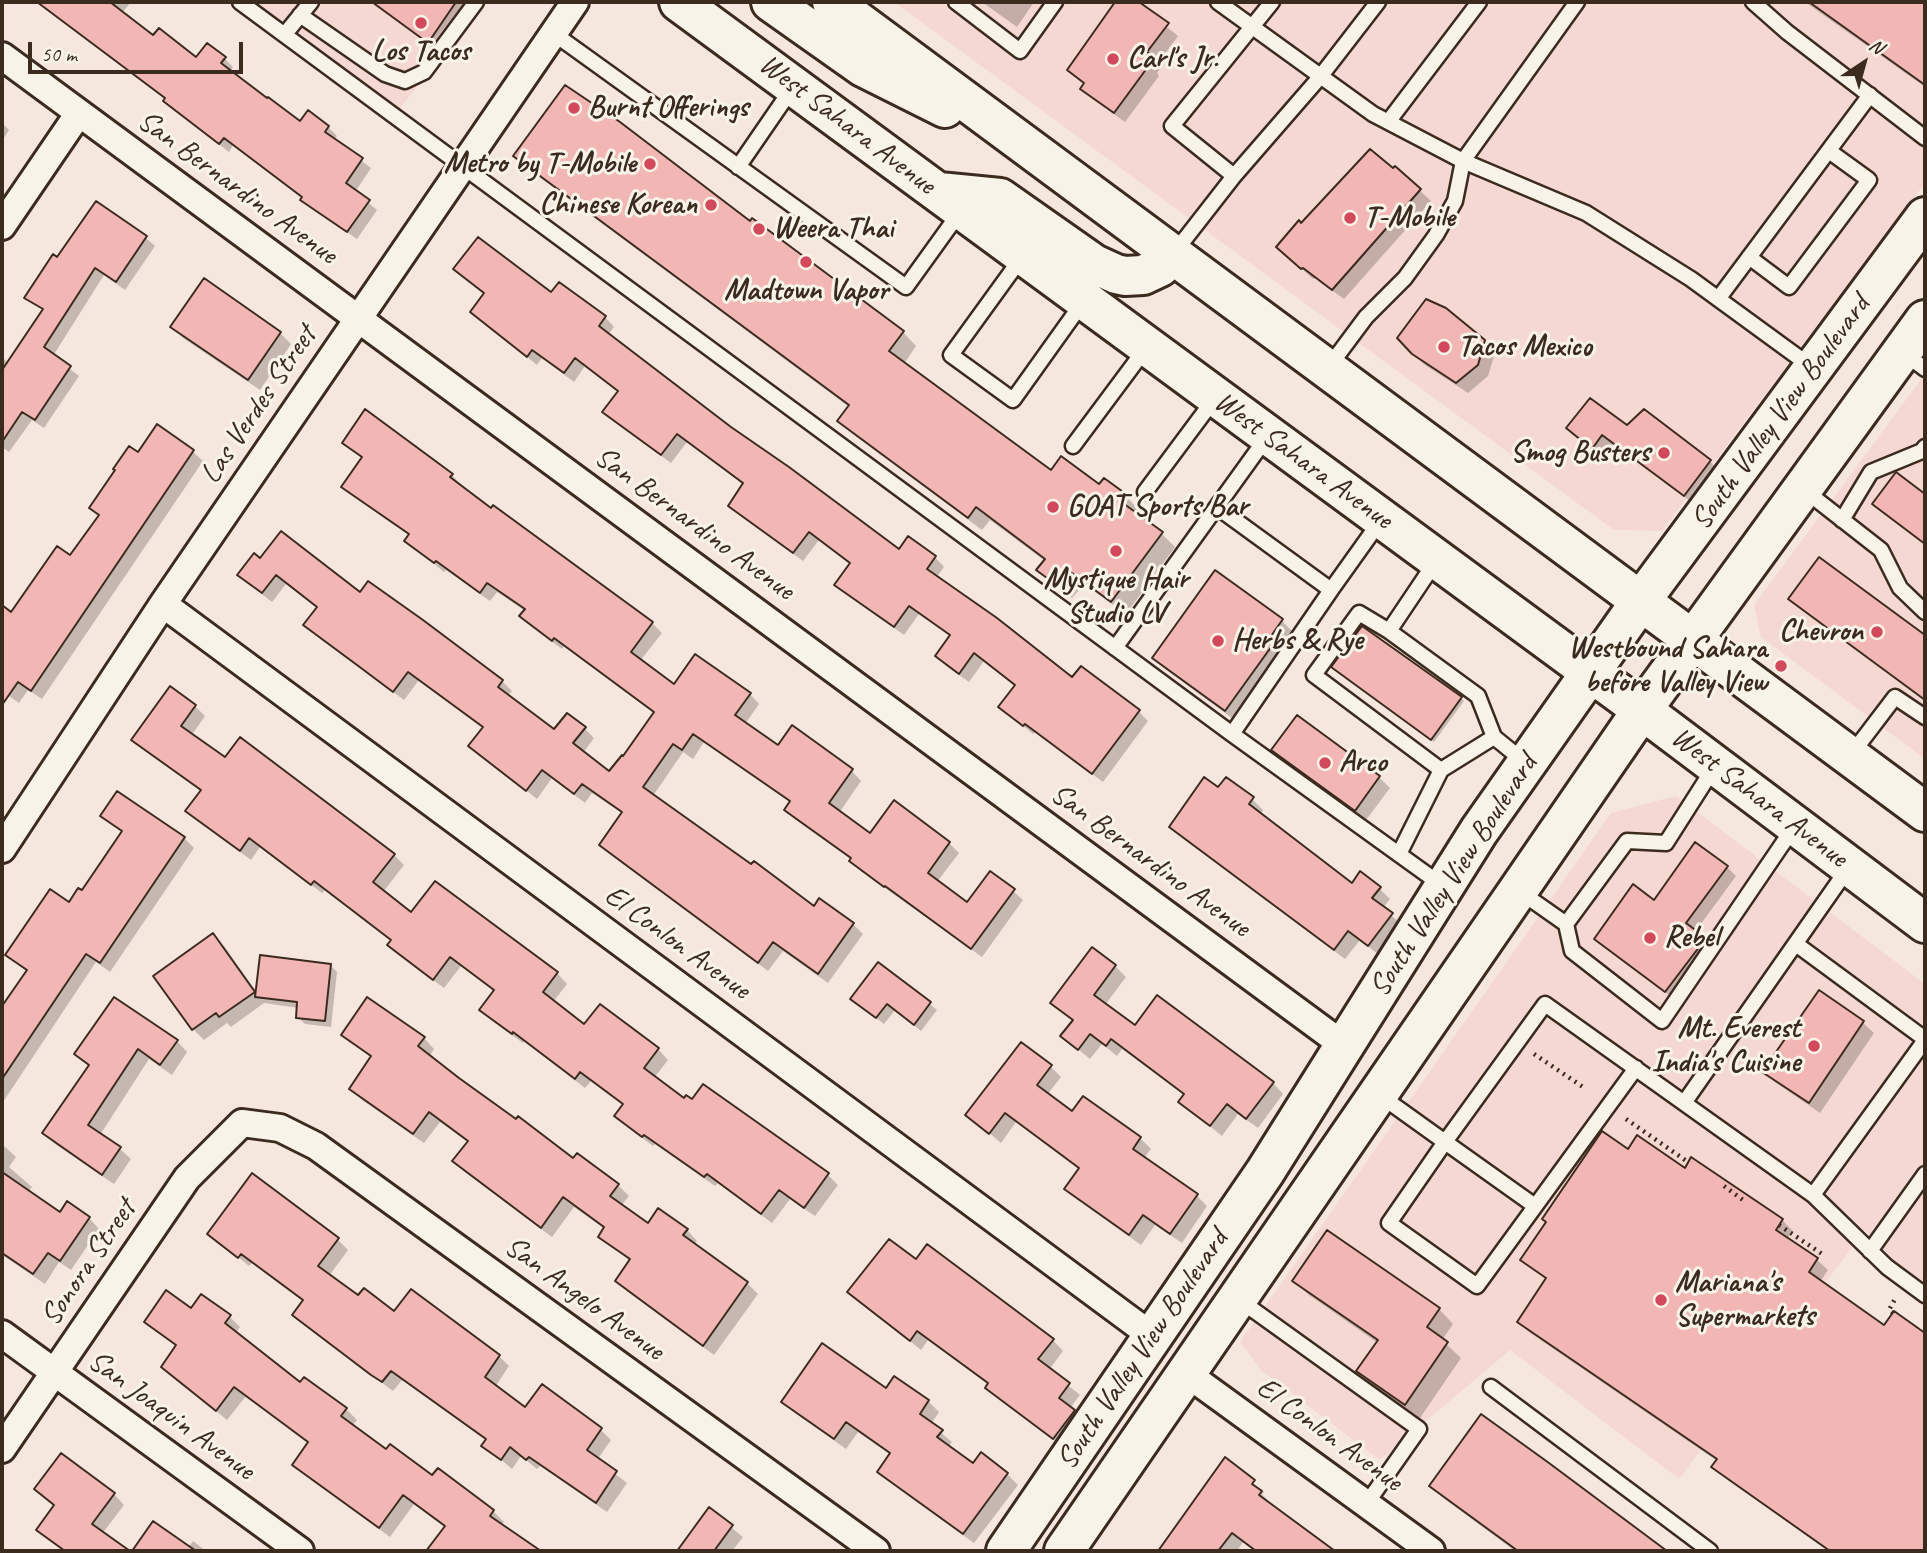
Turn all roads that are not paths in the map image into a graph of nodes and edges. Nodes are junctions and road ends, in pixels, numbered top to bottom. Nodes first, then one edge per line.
1 (240, 2) edge
2 (311, 2) edge
3 (476, 2) edge
4 (575, 2) edge
5 (680, 2) edge
6 (771, 2) edge
7 (832, 2) edge
8 (956, 2) edge
9 (1055, 2) edge
10 (1218, 2) edge
11 (1272, 2) edge
12 (1378, 2) edge
13 (1479, 2) edge
14 (1577, 2) edge
15 (1754, 2) edge
16 (300, 15) junction
17 (1253, 28) junction
18 (553, 33) junction
19 (285, 34) junction
20 (2, 56) edge
21 (1320, 78) junction
22 (794, 86) junction
23 (1870, 95) junction
24 (79, 113) junction
25 (1388, 122) junction
26 (1925, 138) edge
27 (1829, 151) junction
28 (1037, 154) junction
29 (1463, 161) junction
30 (463, 167) junction
31 (738, 167) junction
32 (1234, 176) junction
33 (949, 201) junction
34 (1925, 217) edge
35 (2, 226) edge
36 (1173, 254) junction
37 (1023, 256) junction
38 (1749, 257) junction
39 (1718, 299) junction
40 (1084, 301) junction
41 (359, 317) junction
42 (1925, 320) edge
43 (1147, 347) junction
44 (1914, 360) edge
45 (1813, 368) junction
46 (1327, 369) junction
47 (1215, 397) junction
48 (1268, 436) junction
49 (1073, 446) dead end
50 (1925, 447) edge
51 (1802, 488) junction
52 (1145, 492) dead end
53 (1217, 507) junction
54 (1382, 519) junction
55 (1842, 520) junction
56 (1437, 560) junction
57 (1331, 590) junction
58 (1640, 602) junction
59 (163, 604) junction
60 (1925, 612) edge
61 (1389, 631) junction
62 (1693, 639) junction
63 (1115, 648) junction
64 (1591, 673) junction
65 (1642, 710) junction
66 (1925, 717) edge
67 (1232, 734) junction
68 (1494, 737) junction
69 (1850, 756) junction
70 (1526, 763) junction
71 (1715, 766) junction
72 (1441, 770) junction
73 (1925, 812) edge
74 (1795, 825) junction
75 (2, 849) edge
76 (1399, 854) junction
77 (1850, 866) junction
78 (1445, 887) junction
79 (1517, 890) junction
80 (1925, 922) edge
81 (1566, 924) junction
82 (1796, 944) junction
83 (1925, 1040) edge
84 (1346, 1047) junction
85 (1636, 1068) junction
86 (1377, 1093) junction
87 (1684, 1103) junction
88 (242, 1123) joint
89 (1445, 1142) junction
90 (1265, 1172) junction
91 (1925, 1174) edge
92 (1813, 1195) junction
93 (1535, 1206) junction
94 (1870, 1251) junction
95 (1925, 1295) edge
96 (1237, 1298) junction
97 (2, 1334) edge
98 (1152, 1336) junction
99 (54, 1373) junction
100 (1186, 1373) junction
101 (1491, 1387) dead end
102 (2, 1449) edge
103 (1111, 1483) junction
104 (1367, 1503) junction
105 (300, 1551) edge
106 (876, 1551) edge
107 (1006, 1551) edge
108 (1064, 1551) edge
109 (1432, 1551) edge
110 (1710, 1551) edge

1 - 19 lane
2 - 16 lane
3 - 16 lane
4 - 18 street, Las Verdes Street
5 - 22 main road, West Sahara Avenue
6 - 28 main road
7 - 28 main road
8 - 9 lane
10 - 17 lane
11 - 17 lane
12 - 21 lane
13 - 25 lane
14 - 29 lane
15 - 23 lane
16 - 19 lane
17 - 21 lane
17 - 32 lane
18 - 30 street, Las Verdes Street
18 - 31 lane
19 - 30 lane
20 - 24 street, San Bernardino Avenue
21 - 25 lane
21 - 32 lane
22 - 31 lane
22 - 33 main road, West Sahara Avenue
23 - 26 lane
23 - 27 lane
24 - 35 street
24 - 41 street, San Bernardino Avenue
25 - 29 lane
27 - 38 lane
27 - 38 lane
28 - 36 main road
29 - 39 lane
29 - 46 lane
30 - 41 street, Las Verdes Street
30 - 63 lane
31 - 33 lane
32 - 36 lane
33 - 36 main road
33 - 37 main road, West Sahara Avenue
34 - 45 main road, South Valley View Boulevard
36 - 46 main road
37 - 40 main road, West Sahara Avenue
37 - 40 lane
38 - 39 lane
39 - 45 lane
40 - 43 main road, West Sahara Avenue
41 - 59 street, Las Verdes Street
41 - 84 street, San Bernardino Avenue
42 - 44 main road, South Valley View Boulevard
43 - 47 main road, West Sahara Avenue
43 - 49 lane
44 - 51 main road, South Valley View Boulevard
45 - 58 main road, South Valley View Boulevard
46 - 58 main road
47 - 48 main road, West Sahara Avenue
47 - 52 lane
48 - 53 lane
48 - 54 main road, West Sahara Avenue
50 - 55 lane
51 - 55 lane
51 - 62 main road, South Valley View Boulevard
53 - 57 lane
53 - 63 lane
54 - 56 main road, West Sahara Avenue
54 - 57 lane
55 - 60 lane
56 - 61 lane
56 - 64 main road, West Sahara Avenue
57 - 67 lane
58 - 62 main road
58 - 64 main road, South Valley View Boulevard
59 - 75 street, Las Verdes Street
59 - 98 street, El Conlon Avenue
61 - 68 lane
61 - 72 lane
62 - 65 main road, South Valley View Boulevard
62 - 69 main road
63 - 67 lane
64 - 65 main road, West Sahara Avenue
64 - 70 main road, South Valley View Boulevard
65 - 71 main road, West Sahara Avenue
65 - 79 main road, South Valley View Boulevard
66 - 69 lane
67 - 76 lane
68 - 70 lane
68 - 72 lane
69 - 73 main road
70 - 78 main road, South Valley View Boulevard
71 - 74 main road, West Sahara Avenue
71 - 81 lane
72 - 76 lane
74 - 77 main road, West Sahara Avenue
74 - 81 lane
76 - 78 lane
77 - 80 main road, West Sahara Avenue
77 - 82 lane
78 - 84 main road, South Valley View Boulevard
79 - 81 lane
79 - 86 main road, South Valley View Boulevard
82 - 83 lane
82 - 87 lane
83 - 92 lane
84 - 90 main road, South Valley View Boulevard
85 - 87 lane
85 - 89 lane
85 - 93 lane
86 - 89 lane
86 - 96 main road, South Valley View Boulevard
87 - 92 lane
88 - 99 street, Sonora Street
88 - 106 street, San Angelo Avenue
89 - 93 lane
89 - 93 lane
90 - 98 main road, South Valley View Boulevard
90 - 100 main road
91 - 94 lane
92 - 94 lane
94 - 95 lane
96 - 100 main road, South Valley View Boulevard
96 - 104 lane
97 - 99 street, San Joaquin Avenue
98 - 103 main road
98 - 107 main road, South Valley View Boulevard
99 - 102 street, Sonora Street
99 - 105 street, San Joaquin Avenue
100 - 103 main road, South Valley View Boulevard
100 - 104 street, El Conlon Avenue
101 - 110 lane
103 - 108 main road, South Valley View Boulevard
104 - 109 street, El Conlon Avenue

